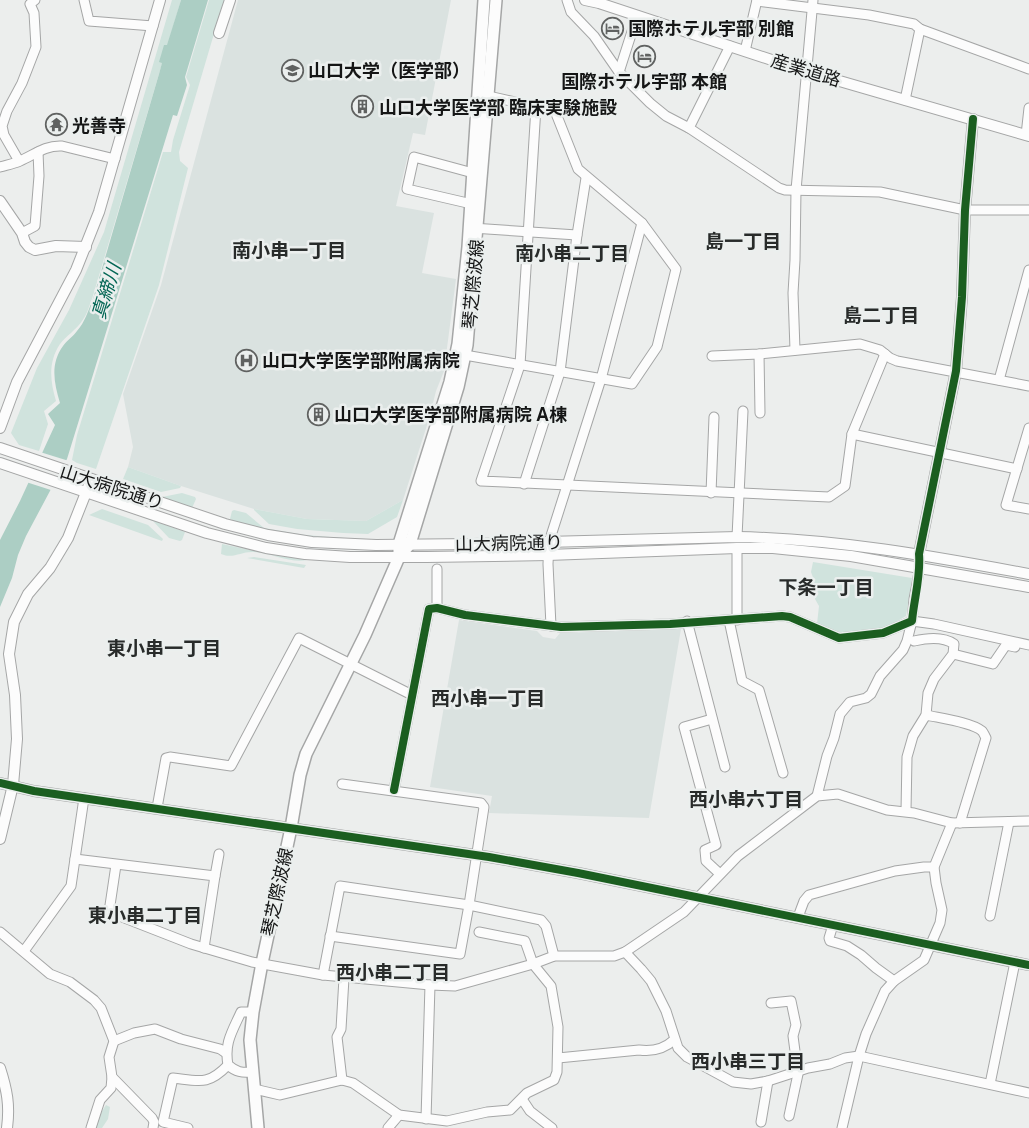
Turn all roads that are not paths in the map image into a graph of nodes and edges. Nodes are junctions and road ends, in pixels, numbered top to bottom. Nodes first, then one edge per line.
1 (35, 0) edge
2 (84, 0) edge
3 (160, 0) edge
4 (230, 0) edge
5 (484, 0) edge
6 (496, 0) edge
7 (567, 0) edge
8 (585, 0) edge
9 (757, 0) edge
10 (813, 3) edge
11 (637, 16) junction
12 (152, 26) junction
13 (920, 29) junction
14 (220, 33) dead end
15 (730, 46) junction
16 (745, 51) junction
17 (1029, 69) edge
18 (805, 71) junction
19 (619, 72) junction
20 (483, 95) junction
21 (905, 100) junction
22 (536, 106) junction
23 (1029, 108) edge
24 (973, 119) junction
25 (688, 128) junction
26 (2, 135) edge
27 (1027, 135) edge
28 (38, 152) junction
29 (115, 159) junction
30 (20, 161) junction
31 (0, 167) edge
32 (473, 173) junction
33 (586, 178) junction
34 (796, 190) junction
35 (0, 202) edge
36 (475, 205) junction
37 (964, 210) junction
38 (1029, 210) edge
39 (642, 223) junction
40 (473, 228) junction
41 (528, 232) junction
42 (22, 233) junction
43 (577, 235) junction
44 (86, 247) junction
45 (1029, 270) edge
46 (795, 350) junction
47 (461, 354) junction
48 (759, 354) junction
49 (886, 354) junction
50 (712, 356) dead end
51 (520, 365) junction
52 (956, 371) junction
53 (560, 372) junction
54 (601, 379) junction
55 (999, 380) junction
56 (1029, 386) edge
57 (743, 411) dead end
58 (760, 413) dead end
59 (714, 417) dead end
60 (0, 428) edge
61 (1029, 428) edge
62 (852, 434) junction
63 (0, 448) edge
64 (939, 452) junction
65 (0, 463) edge
66 (1017, 469) junction
67 (90, 480) junction
68 (524, 484) junction
69 (567, 486) junction
70 (86, 492) junction
71 (711, 492) junction
72 (739, 494) junction
73 (1029, 509) edge
74 (737, 537) junction
75 (549, 542) junction
76 (405, 544) junction
77 (737, 548) junction
78 (919, 554) junction
79 (548, 556) junction
80 (399, 557) junction
81 (920, 568) junction
82 (437, 569) dead end
83 (1029, 574) edge
84 (1029, 587) edge
85 (437, 608) junction
86 (733, 620) junction
87 (687, 621) junction
88 (912, 622) junction
89 (551, 626) junction
90 (914, 641) dead end
91 (1029, 646) edge
92 (953, 654) junction
93 (351, 665) junction
94 (412, 695) junction
95 (926, 715) junction
96 (712, 719) junction
97 (725, 767) dead end
98 (783, 773) dead end
99 (0, 783) edge
100 (342, 784) dead end
101 (13, 785) junction
102 (394, 790) junction
103 (817, 796) junction
104 (84, 798) junction
105 (157, 808) junction
106 (906, 811) junction
107 (1009, 822) junction
108 (1029, 822) edge
109 (956, 823) junction
110 (291, 828) junction
111 (0, 839) edge
112 (219, 854) dead end
113 (477, 856) junction
114 (75, 859) junction
115 (116, 865) junction
116 (934, 867) junction
117 (720, 874) junction
118 (215, 876) junction
119 (698, 898) junction
120 (469, 905) junction
121 (990, 916) dead end
122 (798, 917) junction
123 (832, 924) junction
124 (0, 932) edge
125 (479, 932) dead end
126 (330, 936) junction
127 (932, 944) junction
128 (204, 948) junction
129 (24, 951) junction
130 (625, 952) junction
131 (554, 956) junction
132 (1015, 962) junction
133 (262, 964) junction
134 (533, 964) junction
135 (1029, 965) edge
136 (323, 975) junction
137 (344, 978) junction
138 (894, 981) junction
139 (430, 985) junction
140 (771, 1003) dead end
141 (253, 1012) junction
142 (674, 1040) junction
143 (114, 1041) junction
144 (226, 1053) junction
145 (859, 1056) junction
146 (558, 1058) junction
147 (228, 1065) junction
148 (0, 1068) edge
149 (252, 1072) junction
150 (797, 1072) junction
151 (112, 1076) junction
152 (342, 1080) junction
153 (768, 1081) junction
154 (990, 1084) junction
155 (254, 1089) junction
156 (1029, 1093) edge
157 (522, 1099) junction
158 (399, 1115) junction
159 (789, 1116) dead end
160 (426, 1119) junction
161 (761, 1122) dead end
162 (7, 1128) edge
163 (91, 1128) edge
164 (153, 1128) edge
165 (188, 1128) edge
166 (258, 1128) edge
167 (388, 1128) edge
168 (552, 1128) edge
169 (842, 1128) edge

1 - 26 street
2 - 12 street
3 - 12 street
4 - 14 street
5 - 20 main road, 琴芝際波線
6 - 20 main road, 琴芝際波線
7 - 19 street
8 - 11 street, 産業道路
9 - 10 street
9 - 16 street
10 - 13 street
10 - 18 street
11 - 15 street, 産業道路
11 - 19 street
12 - 29 street
13 - 17 street
13 - 21 street
15 - 16 street, 産業道路
15 - 25 street
16 - 18 street, 産業道路
18 - 21 street, 産業道路
18 - 34 street
19 - 25 street
20 - 22 street
20 - 32 main road, 琴芝際波線
20 - 36 main road, 琴芝際波線
21 - 24 street, 産業道路
22 - 33 street
22 - 41 street
23 - 27 street
24 - 27 street, 産業道路
24 - 37 street
25 - 34 street
26 - 30 street
28 - 29 street
28 - 30 street
28 - 42 street
29 - 44 street
30 - 31 street
32 - 36 main road, 琴芝際波線
32 - 36 street
33 - 39 street
33 - 43 street
34 - 37 street
34 - 46 street
35 - 42 street
36 - 40 main road, 琴芝際波線
37 - 38 street
37 - 52 street
39 - 54 street
39 - 54 street
40 - 41 street
40 - 47 main road, 琴芝際波線
41 - 43 street
41 - 51 street
42 - 44 street
43 - 53 street
44 - 60 street
45 - 55 street
46 - 48 street
46 - 49 street
47 - 51 street
47 - 76 main road, 琴芝際波線
48 - 50 street
48 - 58 street
49 - 52 street
49 - 62 street
51 - 53 street
51 - 68 street
52 - 55 street
52 - 64 street
53 - 54 street
53 - 68 street
54 - 69 street
55 - 56 street
57 - 72 street
59 - 71 street
61 - 66 street
62 - 64 street
62 - 72 street
63 - 67 street, 山大病院通り
64 - 66 street
64 - 78 street
65 - 70 street, 山大病院通り
66 - 73 street
67 - 70 street
67 - 76 street, 山大病院通り
68 - 69 street
69 - 71 street
69 - 75 street
70 - 80 street, 山大病院通り
70 - 101 street
71 - 72 street
72 - 74 street
74 - 75 street, 山大病院通り
74 - 78 street, 山大病院通り
75 - 76 street, 山大病院通り
75 - 79 street
76 - 80 main road, 琴芝際波線
77 - 79 street, 山大病院通り
77 - 81 street, 山大病院通り
77 - 86 street
78 - 81 street
78 - 83 street, 山大病院通り
79 - 80 street, 山大病院通り
79 - 89 street
80 - 93 main road, 琴芝際波線
81 - 84 street, 山大病院通り
81 - 88 street
82 - 85 street
85 - 89 street
85 - 94 street
86 - 87 street
86 - 88 street
86 - 98 street
87 - 89 street
87 - 96 street
88 - 91 street
88 - 103 street
90 - 92 street
91 - 92 street
92 - 95 street
93 - 94 street
93 - 105 street
93 - 110 main road, 琴芝際波線
94 - 102 street
95 - 106 street
95 - 109 street
96 - 97 street
96 - 117 street
99 - 101 street
100 - 102 street
101 - 104 street
101 - 111 street
102 - 113 street
103 - 106 street
103 - 117 street
104 - 105 street
104 - 114 street
105 - 110 street
106 - 109 street
107 - 108 street
107 - 109 street
107 - 121 street
109 - 116 street
110 - 113 street
110 - 133 main road, 琴芝際波線
112 - 118 street
113 - 119 street
113 - 120 street
114 - 115 street
114 - 129 street
115 - 118 street
115 - 128 street
116 - 122 street
116 - 127 street
117 - 119 street
118 - 128 street
119 - 122 street
119 - 130 street
120 - 126 street
120 - 126 street
120 - 131 street
122 - 123 street
123 - 127 street
123 - 138 street
124 - 129 street
125 - 134 street
126 - 136 street
127 - 132 street
127 - 138 street
128 - 133 street
129 - 143 street
130 - 131 street
130 - 142 street
131 - 134 street
132 - 135 street
132 - 154 street
133 - 136 street
133 - 141 main road, 琴芝際波線
134 - 139 street
134 - 146 street
136 - 137 street
137 - 139 street
137 - 152 street
138 - 145 street
139 - 160 street
140 - 150 street
141 - 144 street
141 - 149 main road, 琴芝際波線
142 - 146 street
142 - 153 street
143 - 144 street
143 - 151 street
144 - 147 street
145 - 150 street
145 - 154 street
145 - 169 street
146 - 157 street
147 - 149 street
147 - 165 street
148 - 162 street
149 - 155 main road, 琴芝際波線
150 - 153 street
150 - 159 street
151 - 163 street
151 - 164 street
152 - 155 street
152 - 158 street
153 - 161 street
154 - 156 street
155 - 166 main road, 琴芝際波線
157 - 160 street
157 - 168 street
158 - 160 street
158 - 167 street

